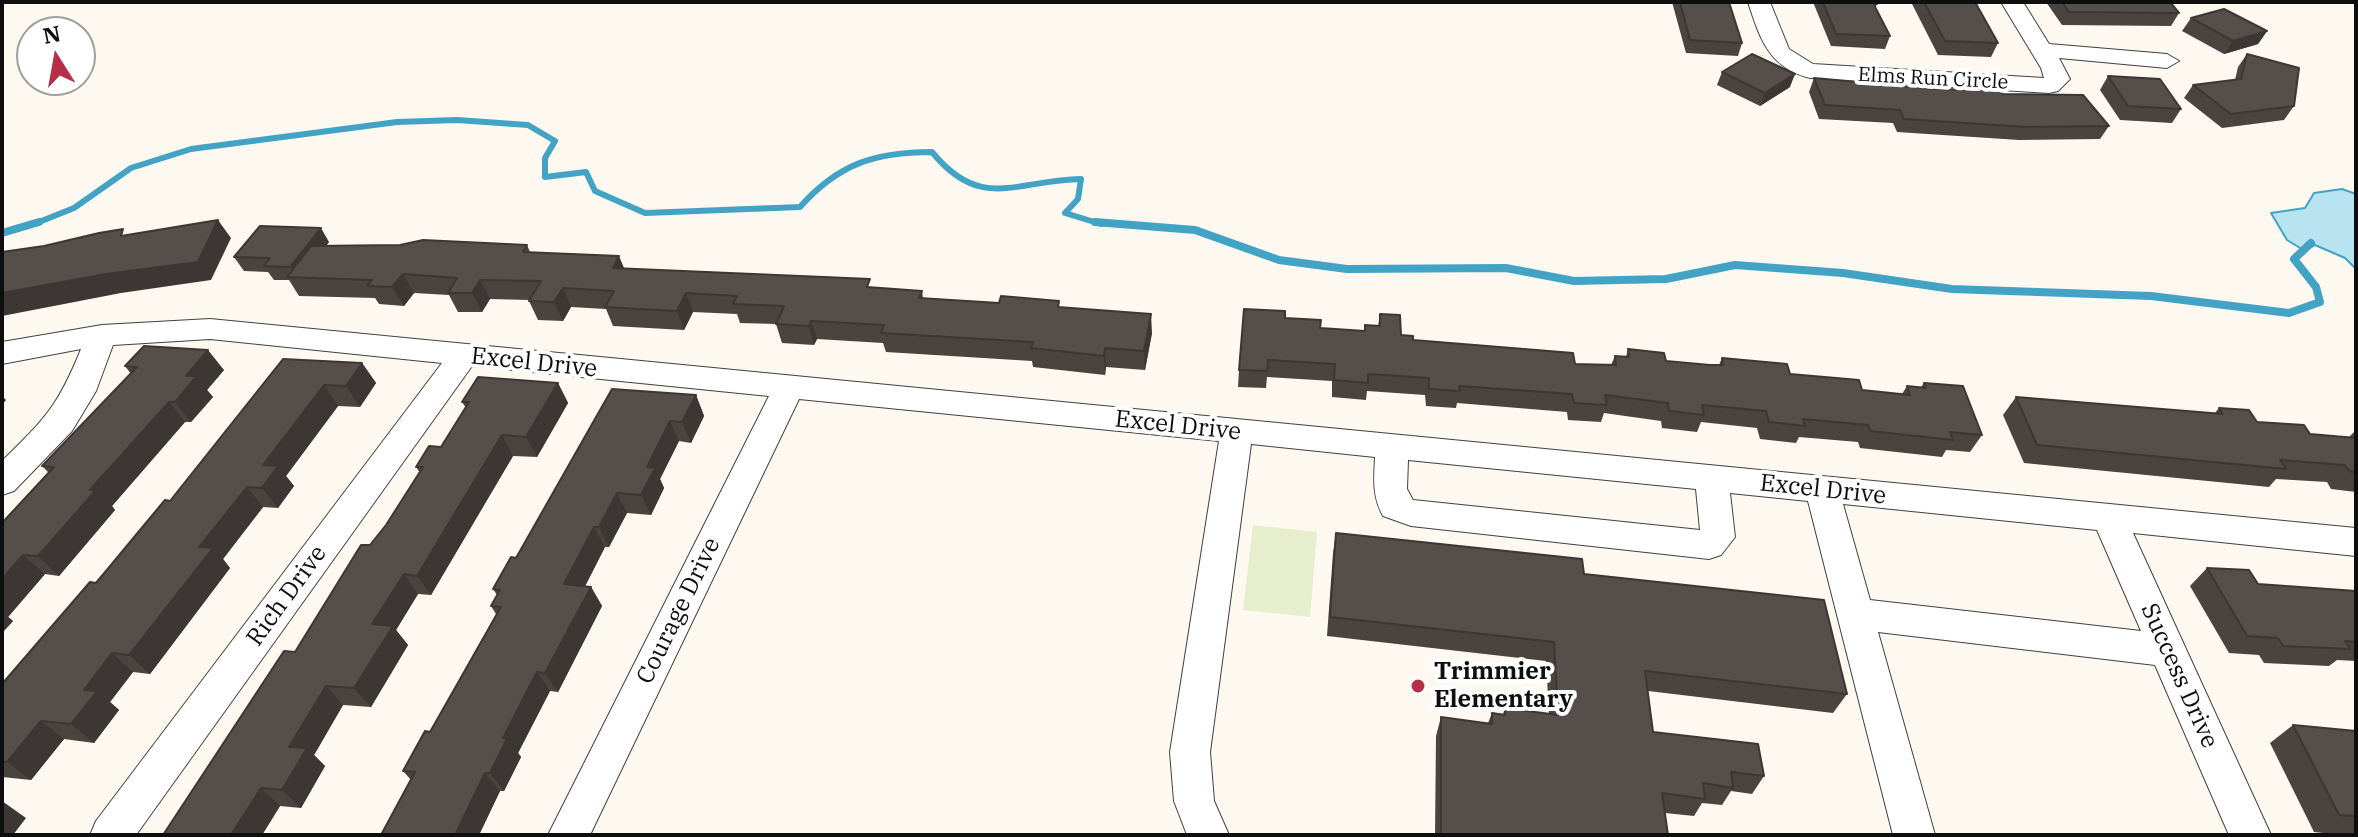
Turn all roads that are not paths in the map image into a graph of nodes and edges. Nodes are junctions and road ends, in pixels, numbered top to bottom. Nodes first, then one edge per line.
1 (1759, 2) edge
2 (2012, 2) edge
3 (2043, 50) junction
4 (2167, 61) dead end
5 (102, 335) junction
6 (2, 353) edge
7 (463, 356) junction
8 (788, 388) junction
9 (1237, 432) junction
10 (1392, 447) junction
11 (1712, 479) junction
12 (2, 482) edge
13 (1822, 489) junction
14 (2109, 518) junction
15 (2356, 542) edge
16 (1855, 614) junction
17 (2167, 650) junction
18 (111, 835) edge
19 (569, 835) edge
20 (1208, 835) edge
21 (1914, 835) edge
22 (2250, 835) edge

1 - 3 street, Elms Run Circle
2 - 3 street, Elms Run Circle
3 - 4 street
5 - 6 street, Excel Drive
5 - 7 street, Excel Drive
5 - 12 street
7 - 8 street, Excel Drive
7 - 18 street, Rich Drive
8 - 9 street, Excel Drive
8 - 19 street, Courage Drive
9 - 10 street, Excel Drive
9 - 20 street
10 - 11 street, Excel Drive
10 - 11 street
11 - 13 street, Excel Drive
13 - 14 street, Excel Drive
13 - 16 street
14 - 15 street, Excel Drive
14 - 17 street, Success Drive
16 - 17 street
16 - 21 street
17 - 22 street, Success Drive

